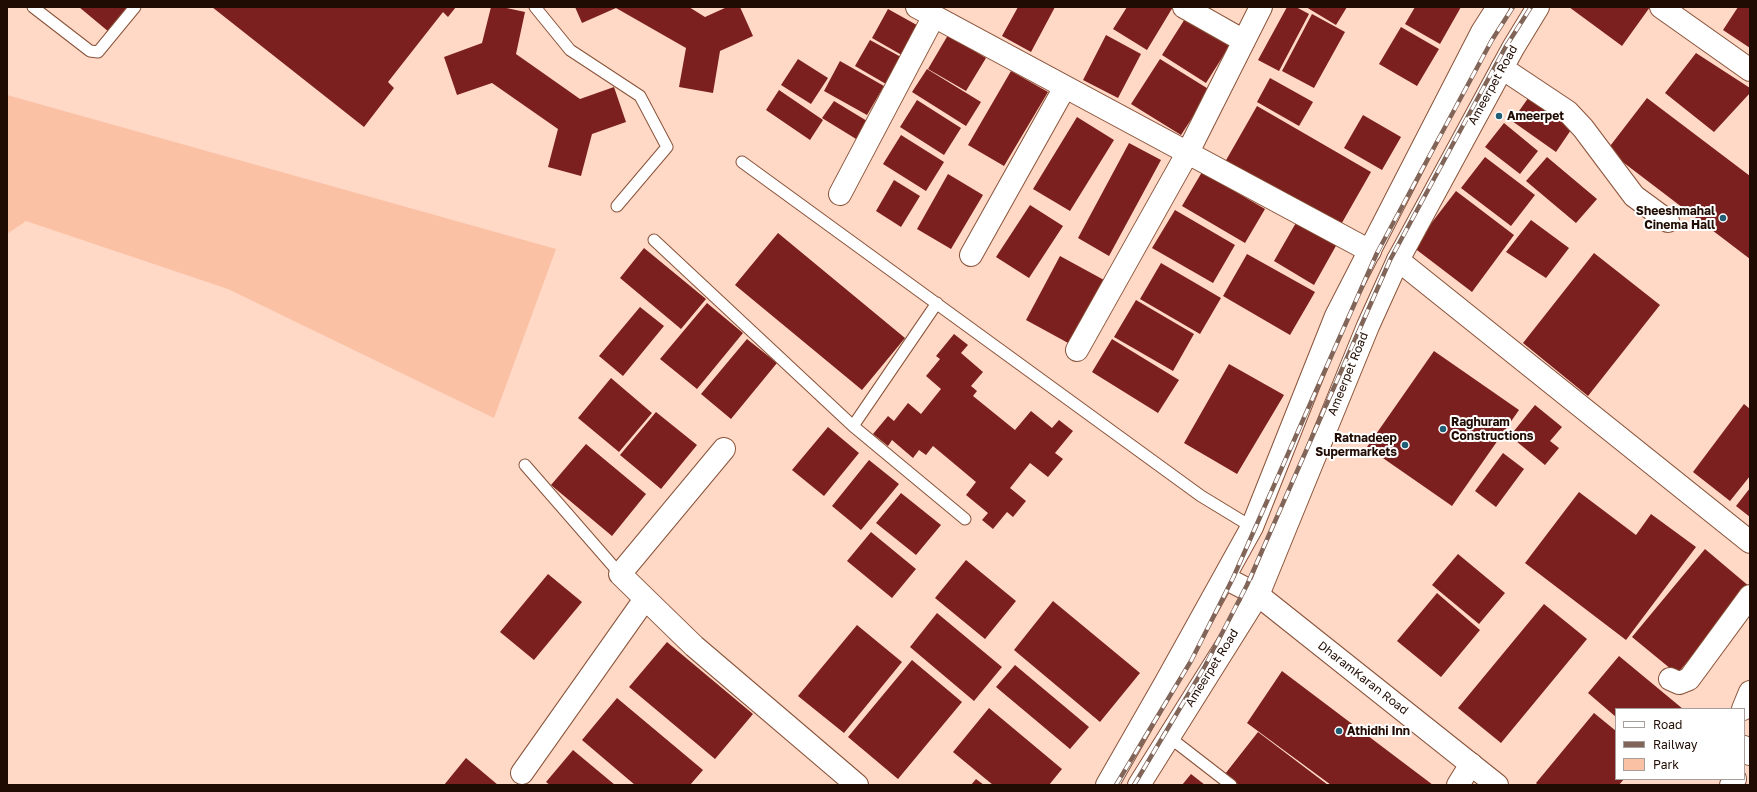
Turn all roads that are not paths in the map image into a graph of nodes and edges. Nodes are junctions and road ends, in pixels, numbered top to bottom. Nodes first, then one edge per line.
1 (33, 7) edge
2 (136, 7) edge
3 (535, 7) edge
4 (1184, 7) edge
5 (1260, 7) edge
6 (1498, 7) edge
7 (1538, 7) edge
8 (1661, 7) edge
9 (926, 12) edge
10 (1244, 41) junction
11 (1502, 68) junction
12 (1750, 70) edge
13 (1065, 87) junction
14 (1188, 152) junction
15 (742, 162) dead end
16 (840, 194) dead end
17 (617, 206) dead end
18 (1668, 221) dead end
19 (654, 240) dead end
20 (1370, 250) junction
21 (970, 255) dead end
22 (1398, 260) junction
23 (937, 303) junction
24 (1077, 350) dead end
25 (853, 426) junction
26 (724, 449) dead end
27 (525, 465) dead end
28 (965, 519) dead end
29 (1252, 527) junction
30 (1750, 542) edge
31 (620, 574) junction
32 (1224, 578) junction
33 (1258, 595) junction
34 (1750, 596) edge
35 (645, 599) junction
36 (1670, 679) dead end
37 (1750, 692) edge
38 (1743, 708) edge
39 (1169, 737) junction
40 (1471, 764) junction
41 (522, 773) dead end
42 (857, 785) edge
43 (1107, 785) edge
44 (1139, 785) edge
45 (1231, 785) edge
46 (1458, 785) edge
47 (1497, 785) edge

1 - 2 lane
3 - 17 lane
4 - 10 street
5 - 10 street
6 - 20 street
7 - 11 street, Ameerpet Road
8 - 12 street
9 - 13 street
9 - 16 street
10 - 14 street
11 - 18 street
11 - 22 street, Ameerpet Road
13 - 14 street
13 - 21 street
14 - 20 street
14 - 24 street
15 - 23 lane
19 - 25 lane
20 - 29 street
22 - 30 street
22 - 33 street, Ameerpet Road
23 - 25 lane
23 - 29 lane
25 - 28 lane
26 - 31 street
27 - 31 lane
29 - 32 street
31 - 35 street
32 - 33 street, DharamKaran Road
32 - 43 street
33 - 39 street, Ameerpet Road
33 - 40 street, DharamKaran Road
34 - 36 street
35 - 41 street
35 - 42 street
37 - 38 street
39 - 44 street, Ameerpet Road
39 - 45 lane
40 - 46 street
40 - 47 street, DharamKaran Road

